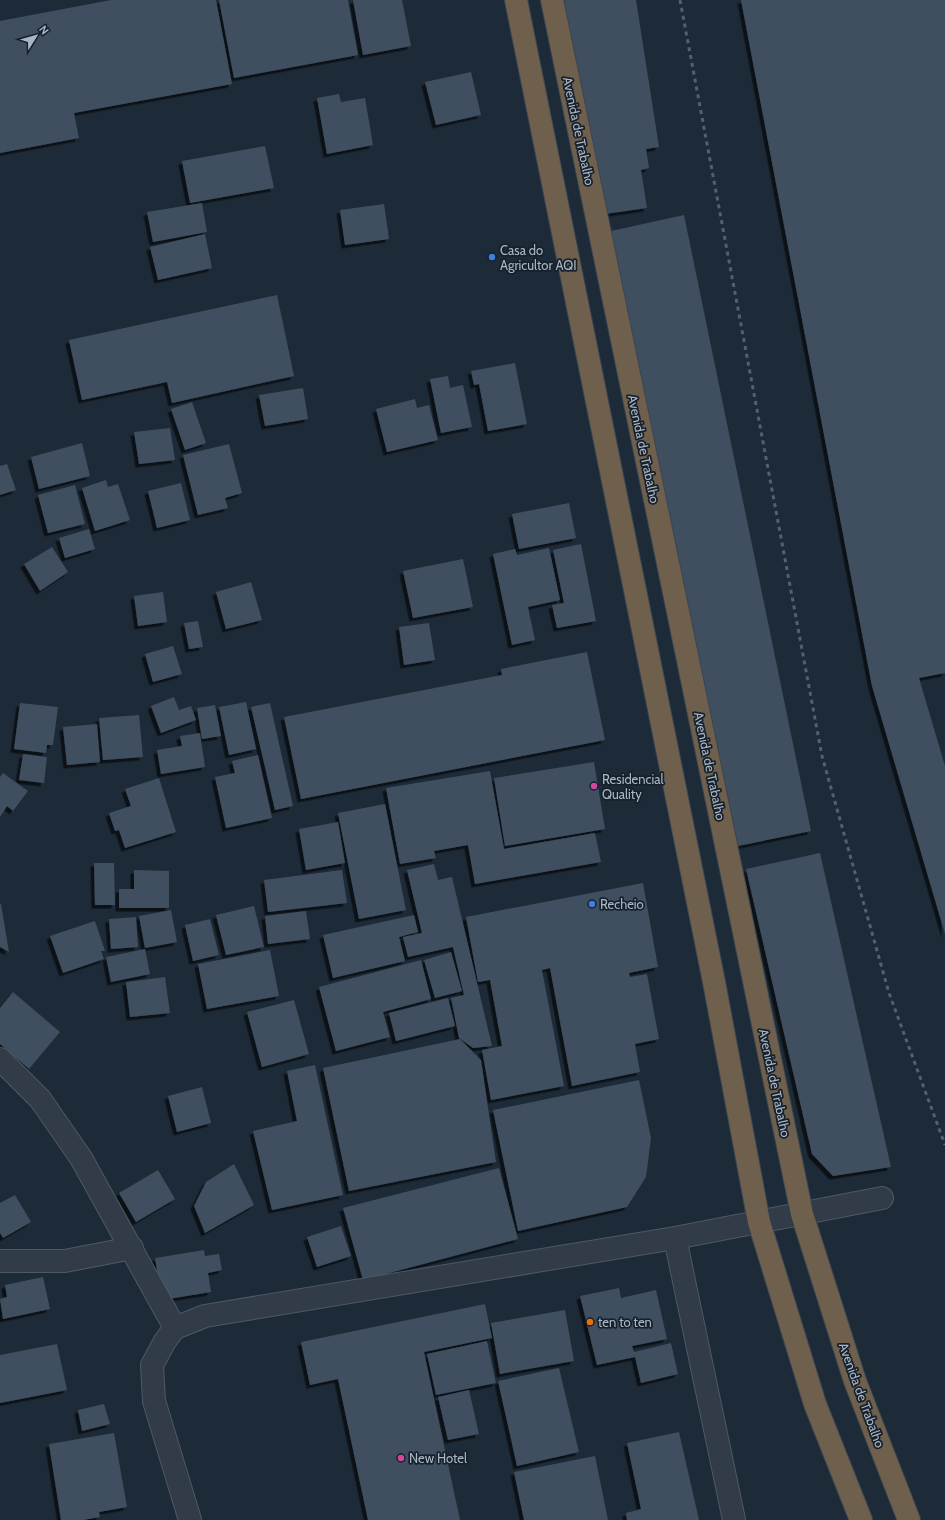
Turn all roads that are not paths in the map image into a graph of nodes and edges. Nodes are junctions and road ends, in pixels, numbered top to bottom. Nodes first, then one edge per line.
1 (516, 0) edge
2 (552, 0) edge
3 (0, 1059) edge
4 (882, 1198) dead end
5 (802, 1214) junction
6 (759, 1222) junction
7 (675, 1238) junction
8 (132, 1248) junction
9 (0, 1261) edge
10 (175, 1328) junction
11 (190, 1520) edge
12 (734, 1520) edge
13 (861, 1520) edge
14 (909, 1520) edge

1 - 6 highway
2 - 5 highway, Avenida de Trabalho
3 - 8 street
4 - 5 street
5 - 6 street
5 - 14 highway, Avenida de Trabalho
6 - 7 street
6 - 13 highway
7 - 10 street
7 - 12 street
8 - 9 street
8 - 10 street
10 - 11 street

